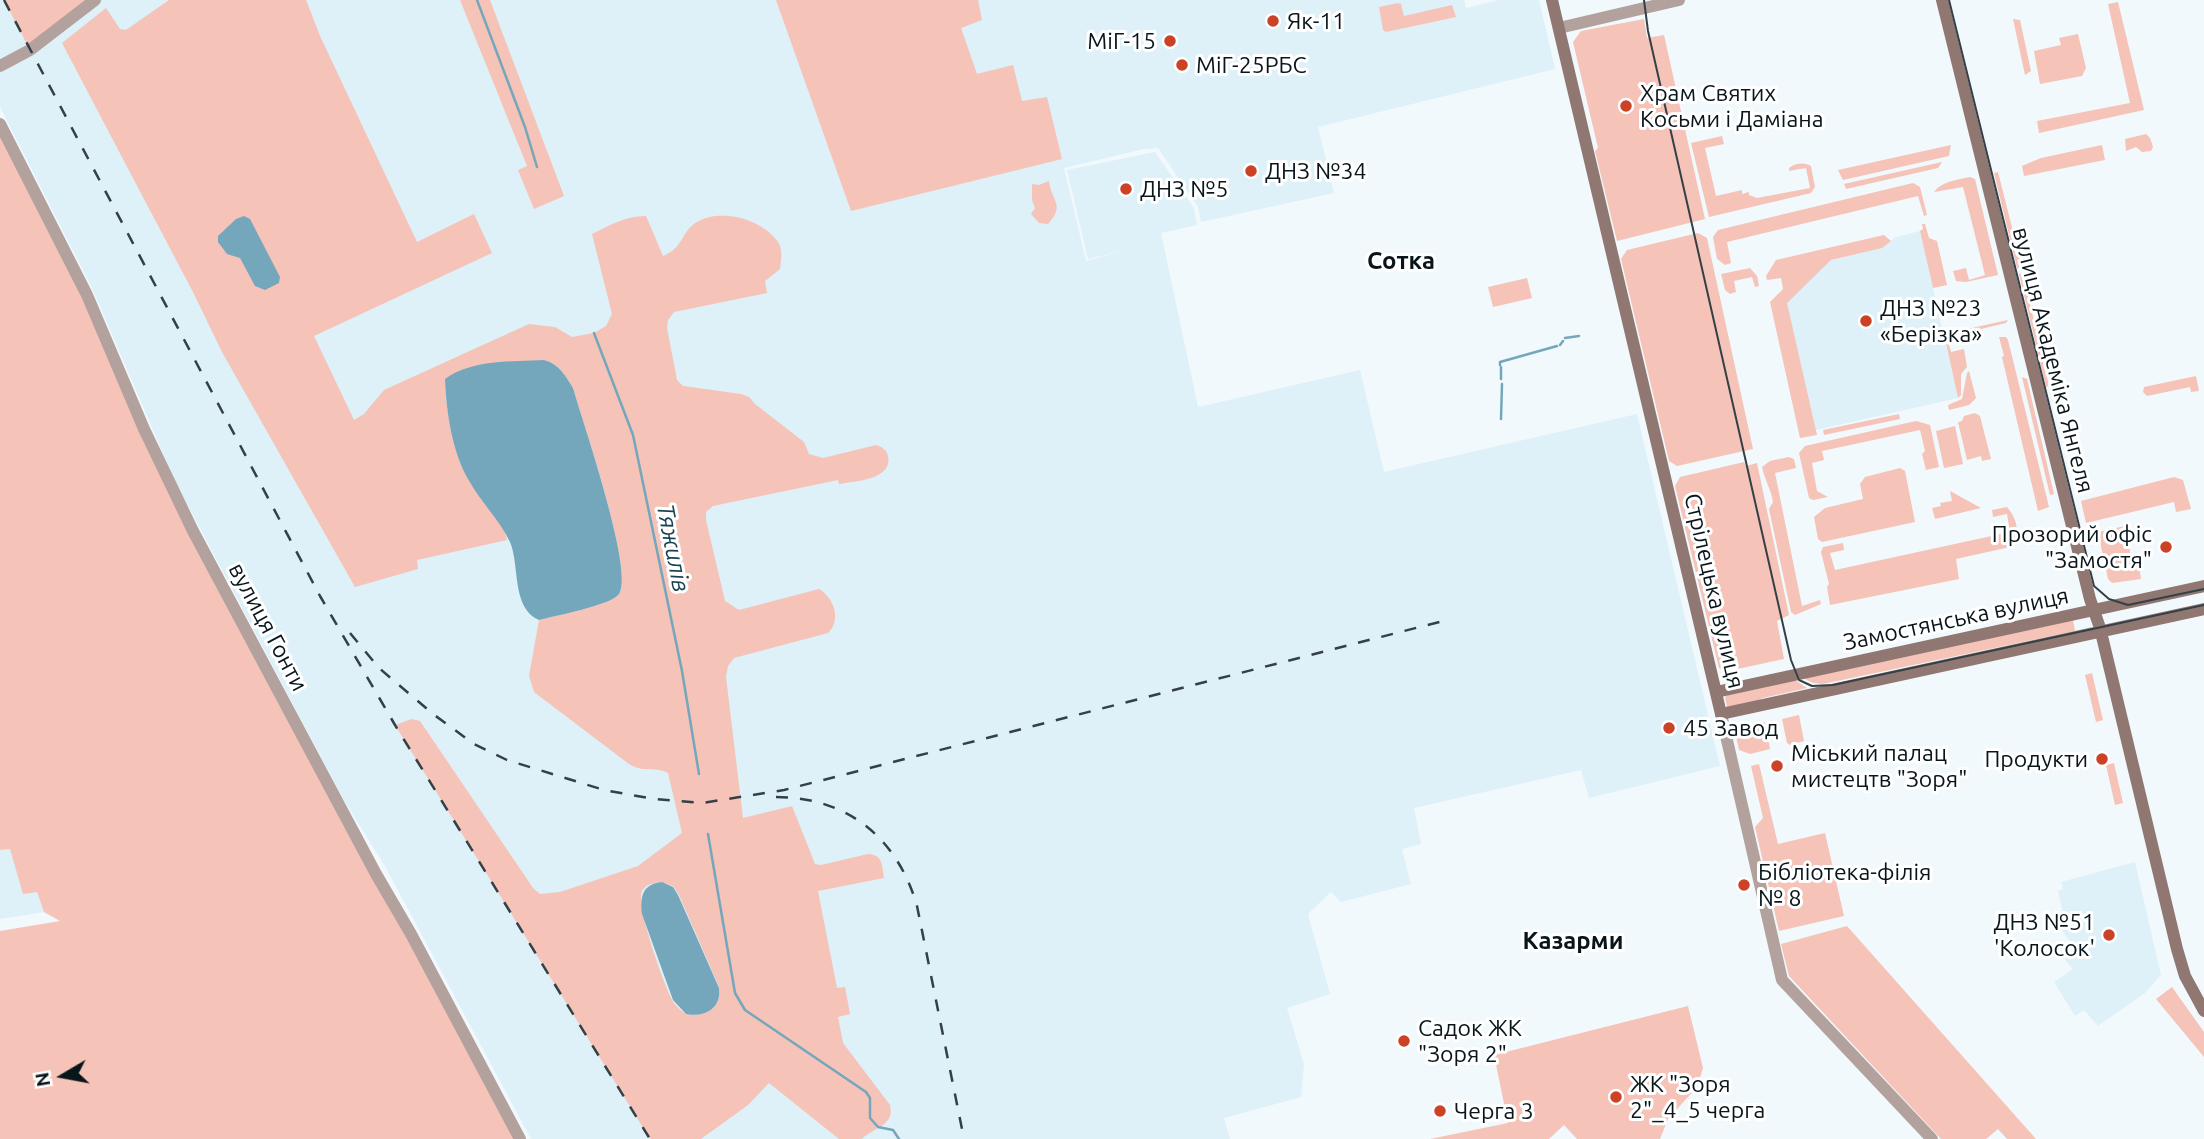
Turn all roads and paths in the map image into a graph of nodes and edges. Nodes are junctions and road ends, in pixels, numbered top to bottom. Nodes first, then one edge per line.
1 (95, 0) edge
2 (1552, 0) edge
3 (1679, 0) edge
4 (1942, 0) edge
5 (1559, 28) junction
6 (0, 66) edge
7 (0, 124) edge
8 (2204, 586) edge
9 (2204, 608) edge
10 (2094, 610) junction
11 (2101, 631) junction
12 (1716, 692) junction
13 (1721, 714) junction
14 (2204, 1011) edge
15 (520, 1139) edge
16 (1932, 1139) edge

1 - 6 street
2 - 5 main road, Стрілецька вулиця
3 - 5 street
4 - 10 main road, вулиця Академіка Янгеля
5 - 12 main road, Стрілецька вулиця
7 - 15 street, вулиця Гонти
8 - 10 main road, Замостянська вулиця
9 - 11 main road, Замостянська вулиця
10 - 11 main road, вулиця Академіка Янгеля
10 - 12 main road, Замостянська вулиця
11 - 13 main road, Замостянська вулиця
11 - 14 main road, вулиця Академіка Янгеля
12 - 13 main road, Стрілецька вулиця
13 - 16 street, Стрілецька вулиця

